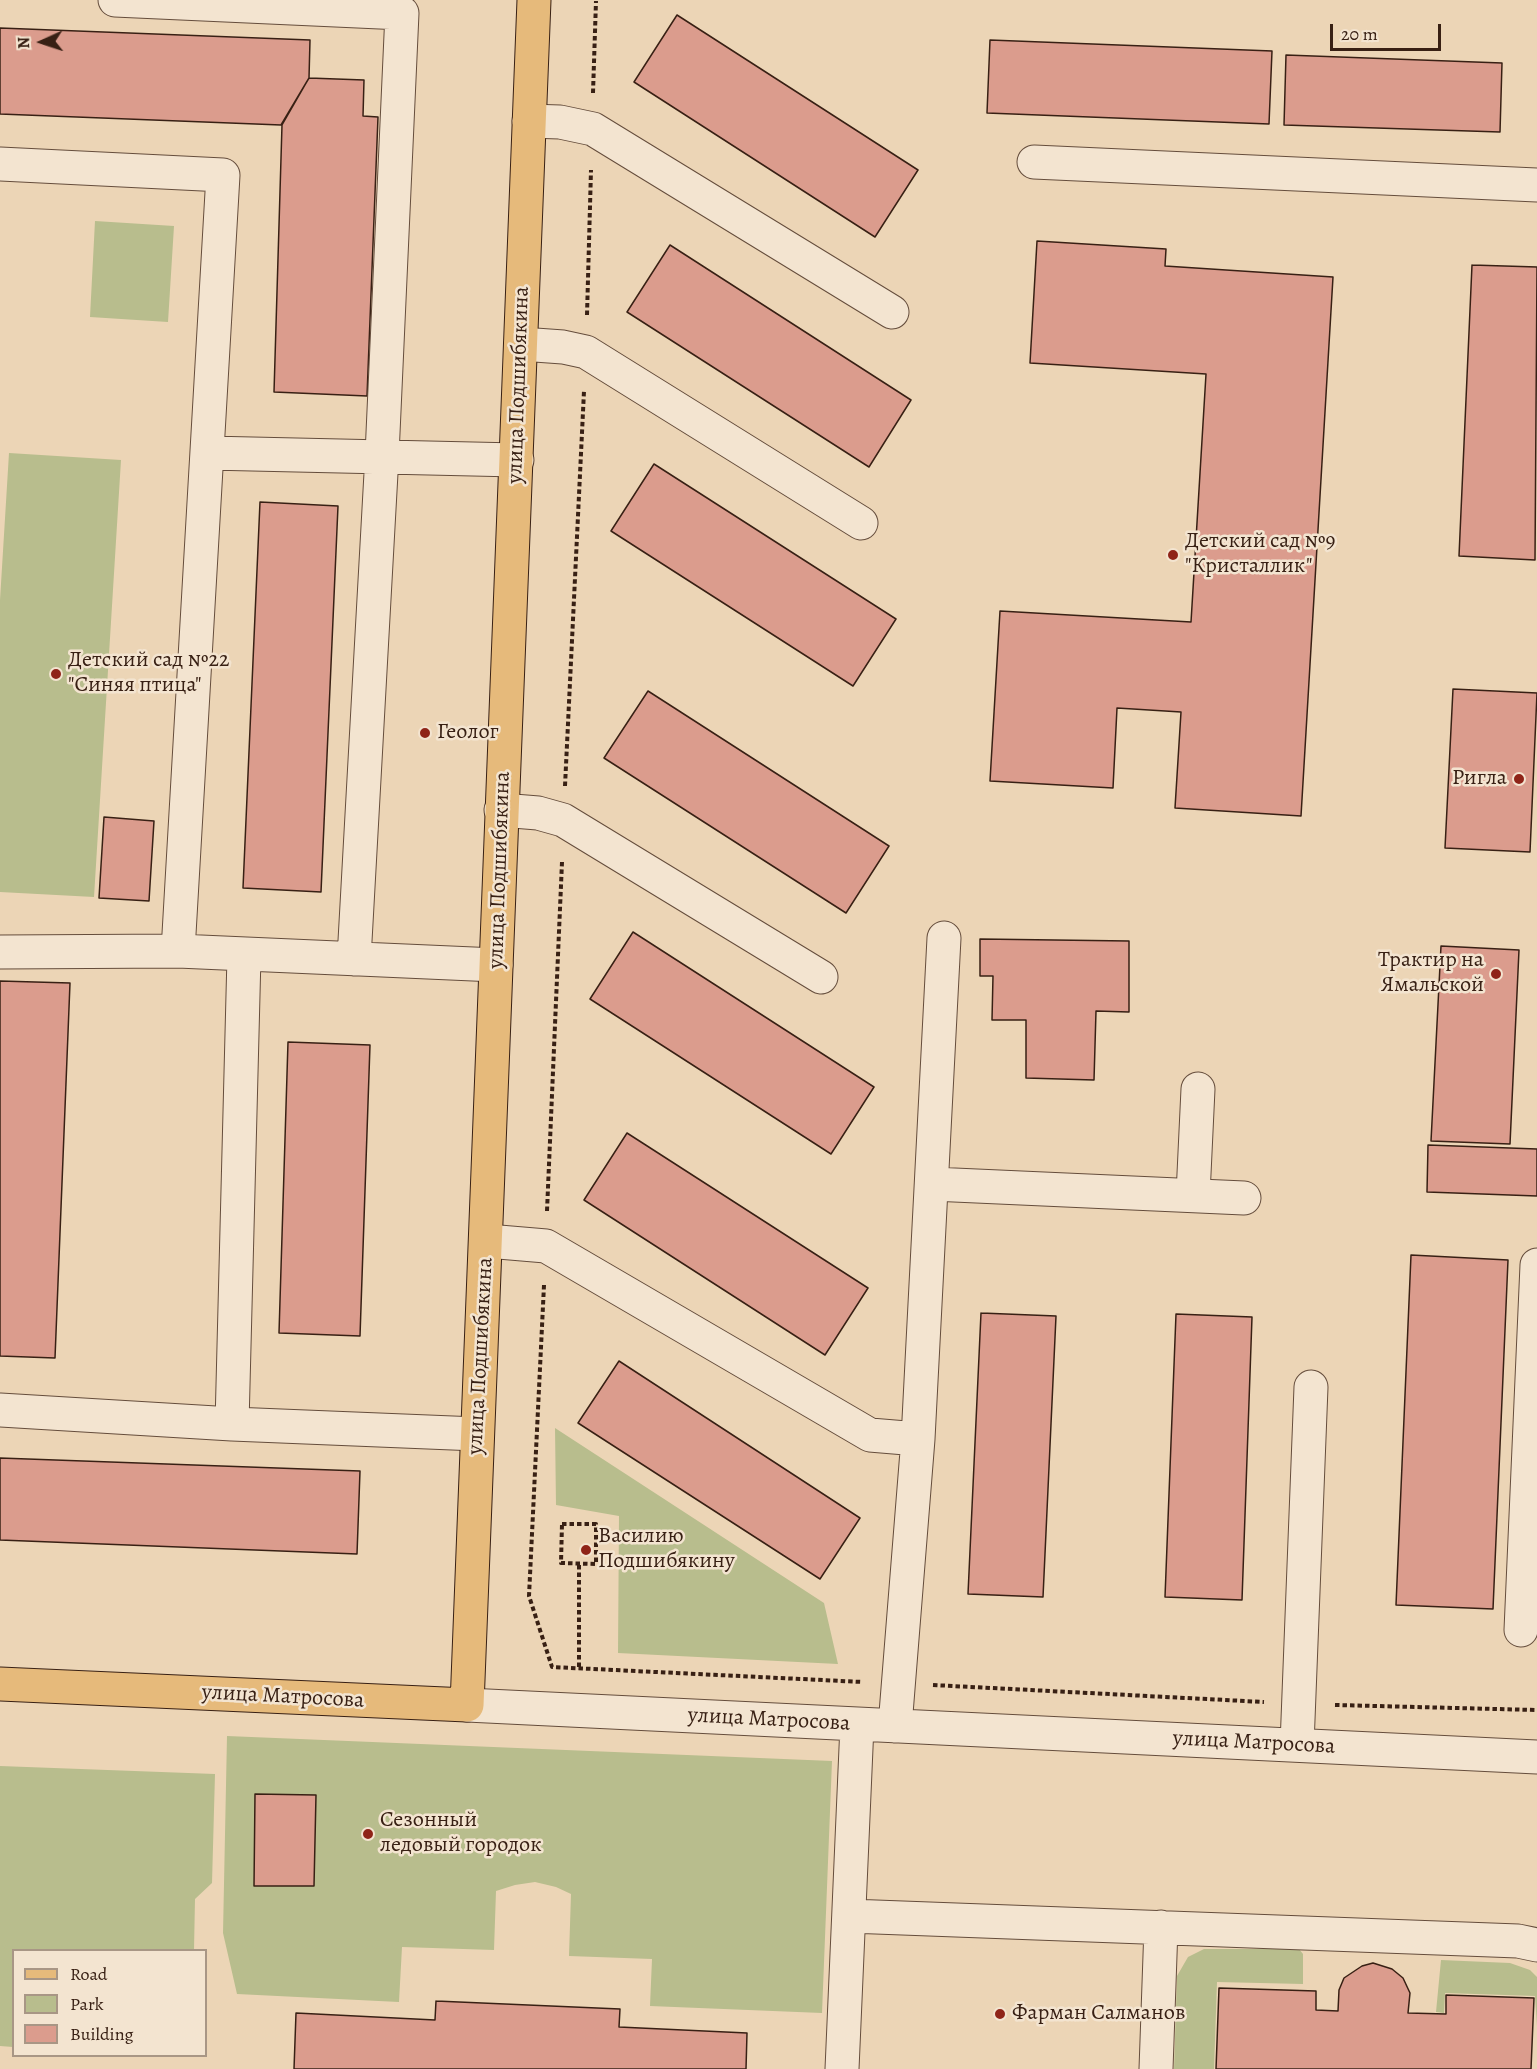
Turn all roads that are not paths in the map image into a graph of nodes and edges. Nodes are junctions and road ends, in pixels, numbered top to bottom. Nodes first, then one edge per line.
1 (115, 0) edge
2 (534, 0) edge
3 (529, 120) junction
4 (1034, 162) dead end
5 (0, 164) edge
6 (1537, 185) edge
7 (892, 312) dead end
8 (521, 344) junction
9 (207, 453) junction
10 (382, 455) junction
11 (517, 460) junction
12 (861, 523) dead end
13 (501, 810) junction
14 (944, 938) dead end
15 (178, 951) junction
16 (0, 952) edge
17 (244, 956) junction
18 (354, 959) junction
19 (496, 965) junction
20 (821, 977) dead end
21 (1198, 1089) dead end
22 (932, 1184) junction
23 (1193, 1196) junction
24 (1244, 1197) dead end
25 (487, 1241) junction
26 (1537, 1265) edge
27 (1311, 1387) dead end
28 (0, 1410) edge
29 (232, 1424) junction
30 (477, 1434) junction
31 (918, 1439) junction
32 (1532, 1480) edge
33 (1521, 1630) dead end
34 (0, 1684) edge
35 (467, 1705) junction
36 (857, 1725) junction
37 (895, 1726) junction
38 (1297, 1745) junction
39 (1537, 1757) edge
40 (849, 1916) junction
41 (1161, 1927) junction
42 (1537, 1945) edge
43 (843, 2069) edge
44 (1156, 2069) edge

1 - 10 street
2 - 3 main road, улица Подшибякина
3 - 7 street
3 - 8 main road, улица Подшибякина
4 - 6 street
5 - 9 street
8 - 11 main road, улица Подшибякина
8 - 12 street
9 - 10 street
9 - 15 street
10 - 11 street
10 - 18 street
11 - 13 main road, улица Подшибякина
13 - 19 main road, улица Подшибякина
13 - 20 street
14 - 22 street
15 - 16 street
15 - 17 street
17 - 18 street
17 - 29 street
18 - 19 street
19 - 25 main road, улица Подшибякина
21 - 23 street
22 - 23 street
22 - 31 street
23 - 24 street
25 - 30 main road, улица Подшибякина
25 - 31 street
26 - 32 street
27 - 38 street
28 - 29 street
29 - 30 street
30 - 35 main road, улица Подшибякина
31 - 37 street
32 - 33 street
34 - 35 main road, улица Матросова
35 - 36 street, улица Матросова
36 - 37 street, улица Матросова
36 - 40 street
37 - 38 street, улица Матросова
38 - 39 street, улица Матросова
40 - 41 street
40 - 43 street
41 - 42 street
41 - 44 street

